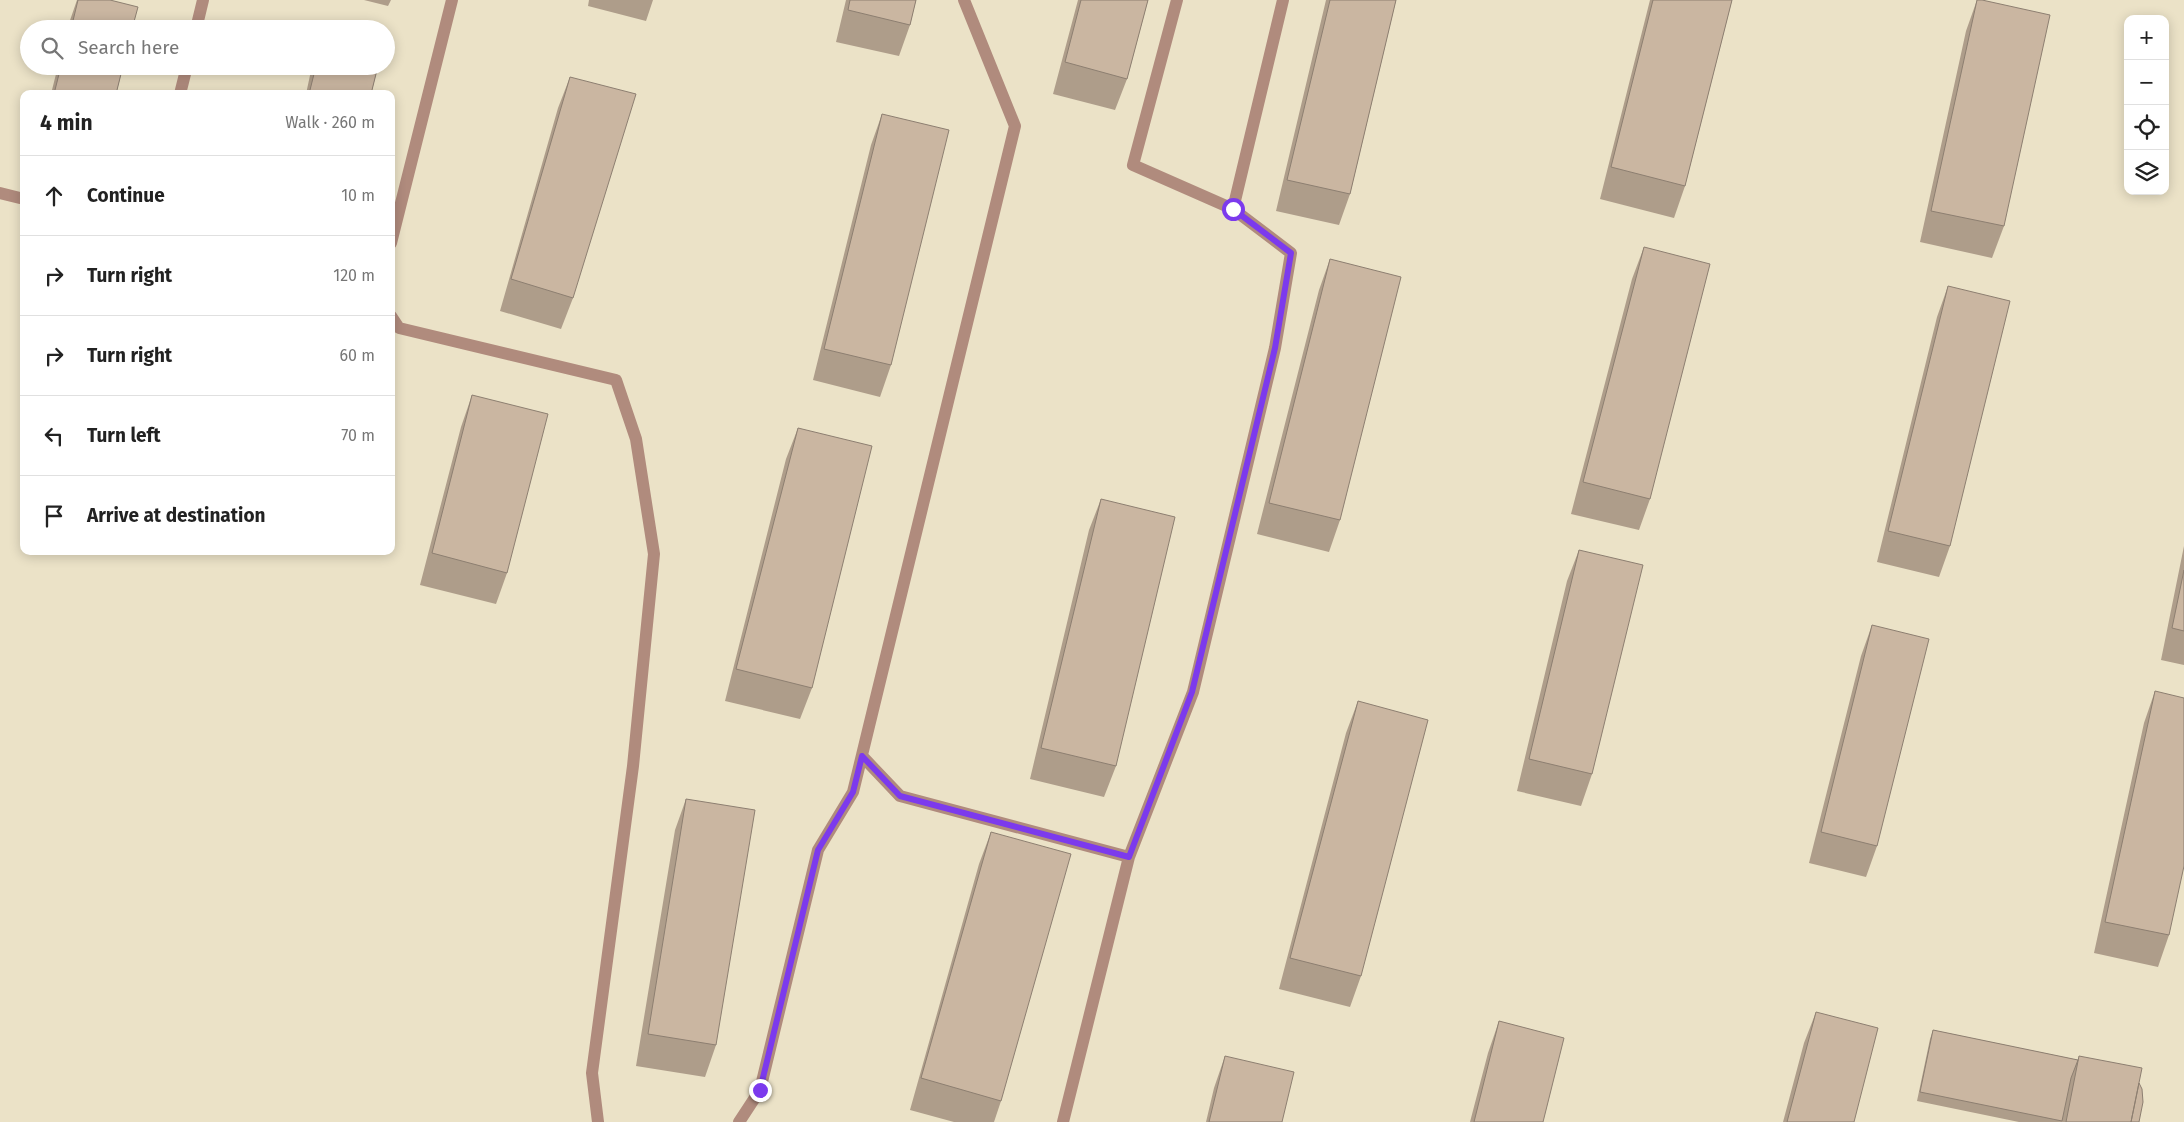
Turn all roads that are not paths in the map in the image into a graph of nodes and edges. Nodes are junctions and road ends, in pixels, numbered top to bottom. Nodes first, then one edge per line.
1 (203, 0) edge
2 (452, 0) edge
3 (964, 0) edge
4 (1177, 0) edge
5 (1283, 0) edge
6 (198, 20) edge
7 (184, 75) edge
8 (181, 90) edge
9 (0, 193) edge
10 (20, 198) edge
11 (1233, 209) junction
12 (395, 227) edge
13 (395, 328) edge
14 (862, 756) junction
15 (1129, 857) junction
16 (598, 1122) edge
17 (739, 1122) edge
18 (1063, 1122) edge

1 - 6 street
2 - 12 street
3 - 14 street
4 - 11 street
5 - 11 street
7 - 8 street
9 - 10 street
11 - 15 street
13 - 16 street
14 - 15 street
14 - 17 street
15 - 18 street

